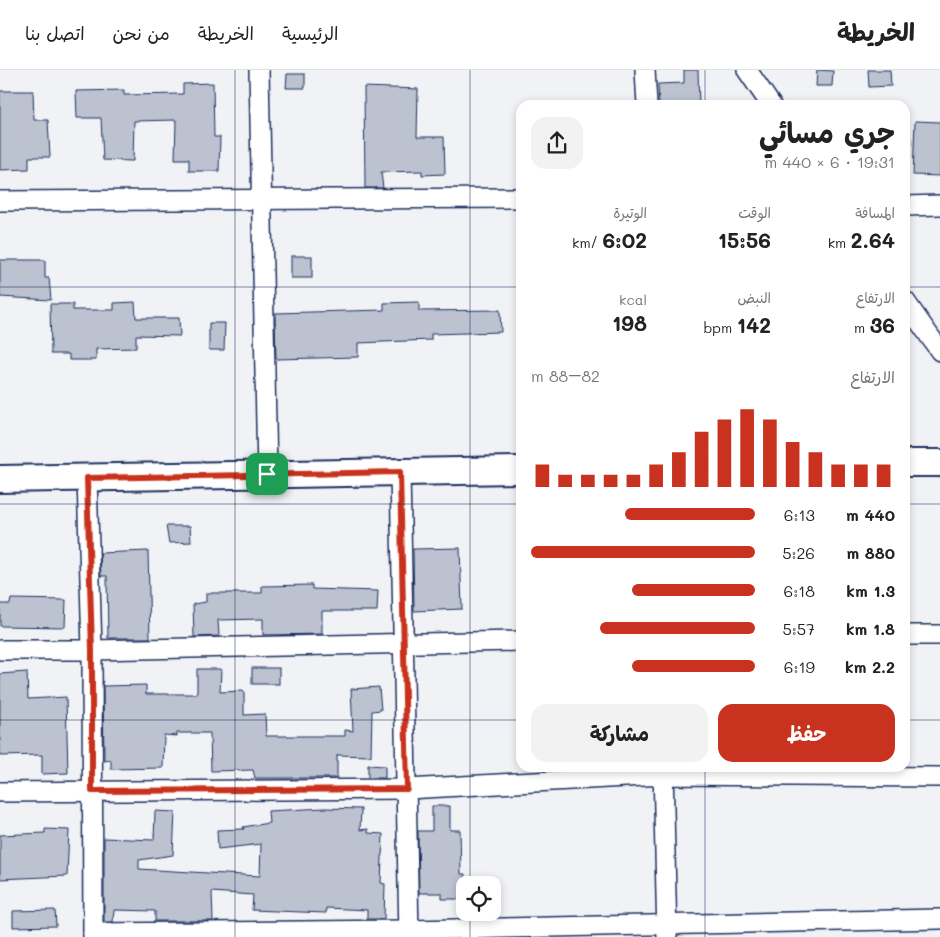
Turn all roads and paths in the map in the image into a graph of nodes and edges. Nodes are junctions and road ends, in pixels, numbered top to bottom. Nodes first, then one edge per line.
1 (259, 70) edge
2 (645, 70) edge
3 (747, 70) edge
4 (647, 100) edge
5 (768, 100) edge
6 (516, 198) edge
7 (260, 199) junction
8 (0, 201) edge
9 (940, 205) edge
10 (910, 206) edge
11 (910, 308) edge
12 (940, 351) edge
13 (940, 463) edge
14 (910, 464) edge
15 (516, 470) edge
16 (400, 472) junction
17 (267, 474) junction
18 (87, 478) junction
19 (0, 479) edge
20 (940, 635) edge
21 (910, 636) edge
22 (516, 641) edge
23 (402, 645) junction
24 (0, 650) edge
25 (92, 650) junction
26 (649, 772) edge
27 (663, 772) edge
28 (709, 772) edge
29 (940, 777) edge
30 (407, 789) junction
31 (92, 791) junction
32 (0, 792) edge
33 (940, 919) edge
34 (667, 930) edge
35 (409, 933) edge
36 (93, 935) edge

1 - 7 street
2 - 4 street
3 - 5 street
6 - 7 street
7 - 8 street
7 - 17 street
9 - 10 street
11 - 12 street
13 - 14 street
15 - 16 street
16 - 17 street
16 - 23 street
17 - 18 street
18 - 19 street
18 - 25 street
20 - 21 street
22 - 23 street
23 - 25 street
23 - 30 street
24 - 25 street
25 - 31 street
26 - 30 street
27 - 34 street
28 - 29 street
30 - 31 street
30 - 35 street
31 - 32 street
31 - 36 street
33 - 34 street
34 - 35 street
35 - 36 street

